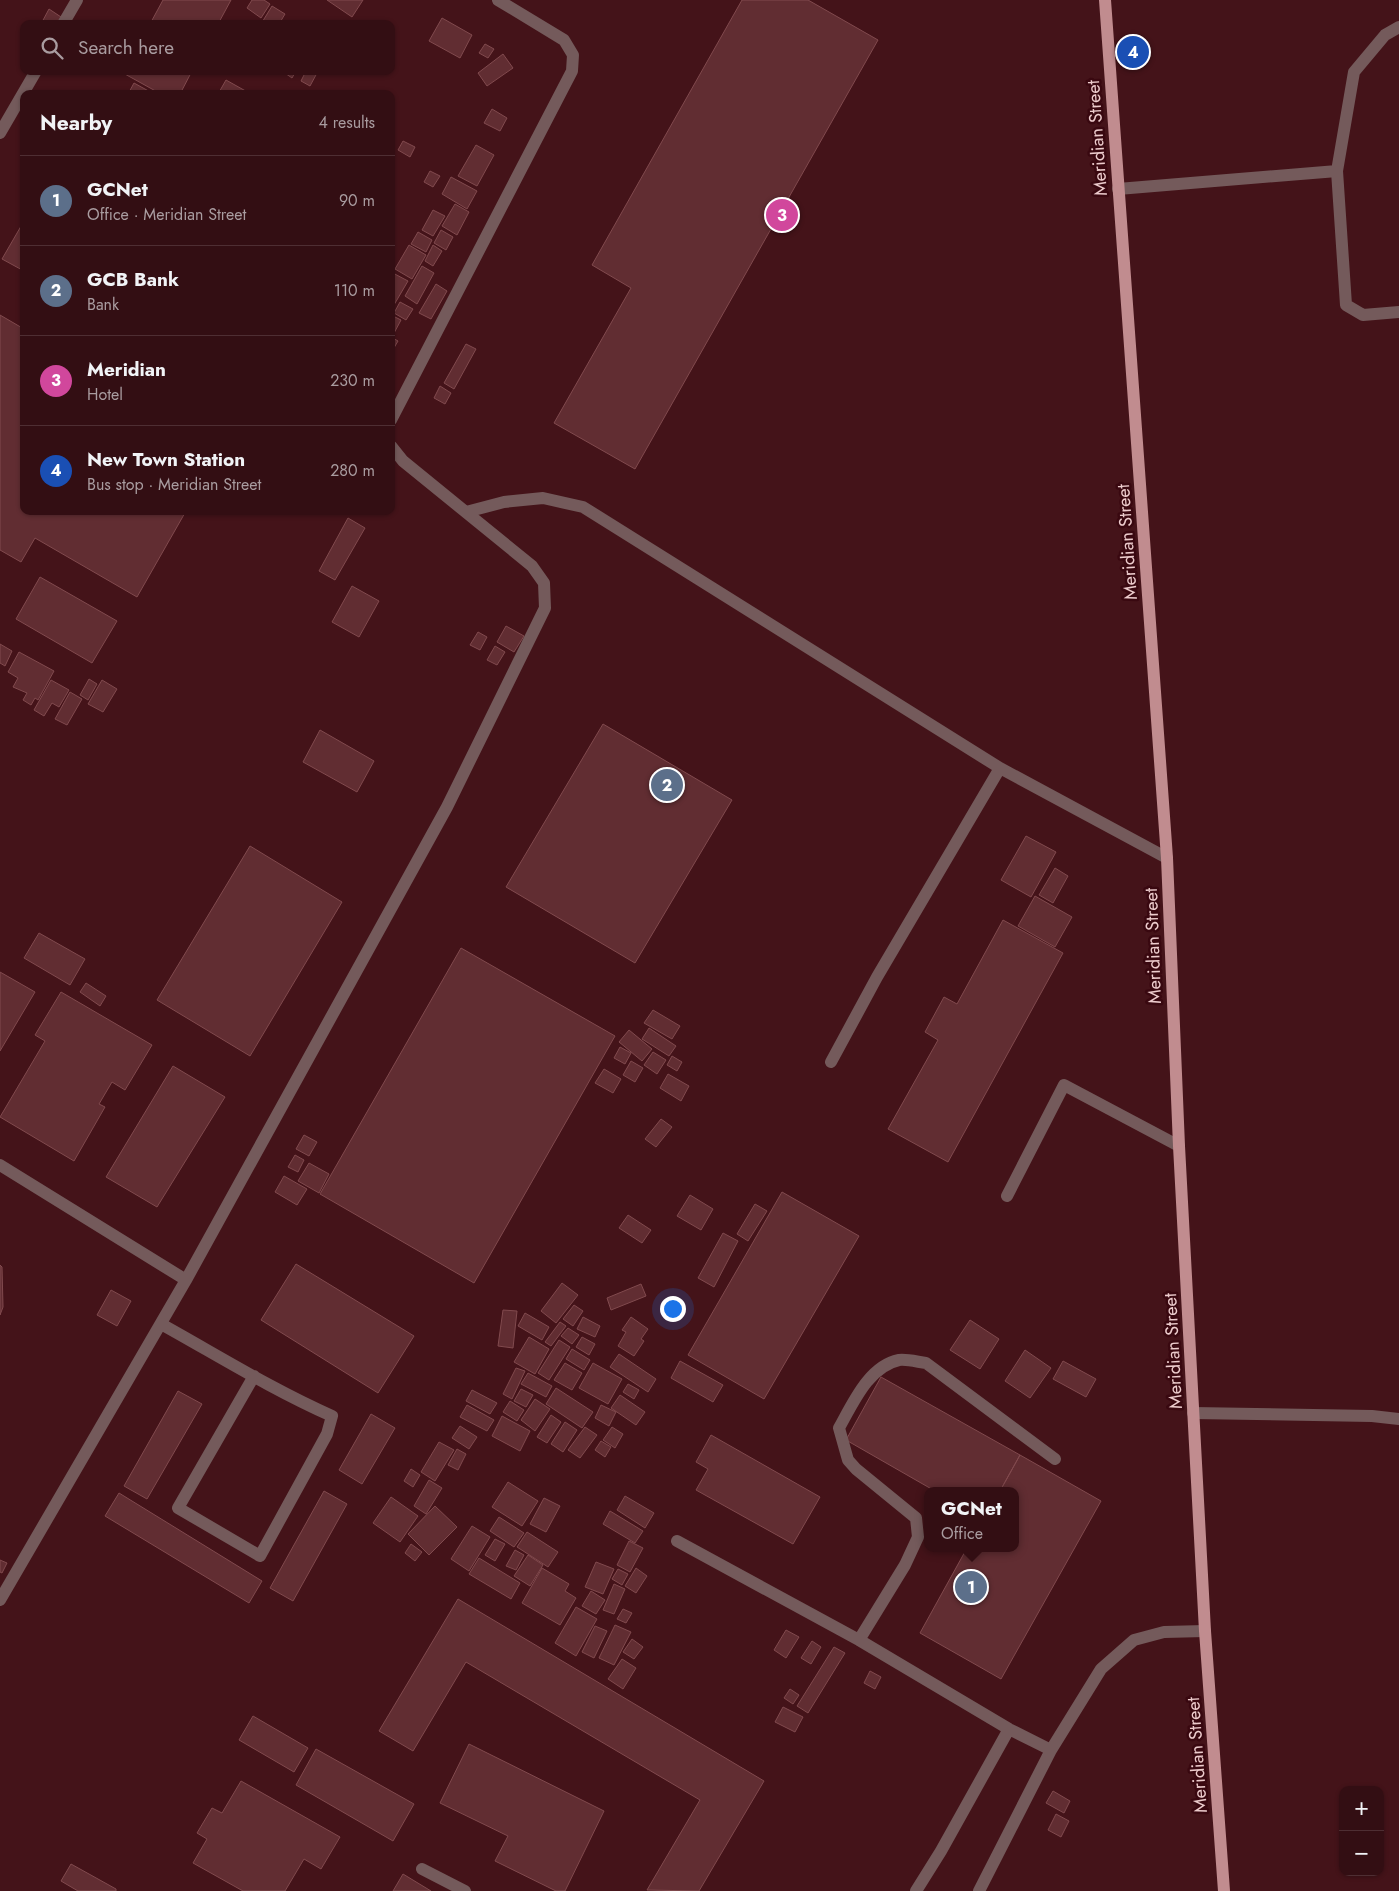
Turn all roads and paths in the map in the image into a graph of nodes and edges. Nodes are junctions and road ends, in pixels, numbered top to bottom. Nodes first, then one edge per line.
1 (77, 0) edge
2 (498, 0) edge
3 (1105, 0) edge
4 (65, 20) edge
5 (1399, 27) edge
6 (34, 75) edge
7 (25, 90) edge
8 (20, 99) edge
9 (0, 133) edge
10 (1337, 171) junction
11 (1118, 189) junction
12 (1399, 312) edge
13 (395, 412) edge
14 (395, 451) edge
15 (466, 512) junction
16 (1000, 768) junction
17 (1167, 858) junction
18 (831, 1062) dead end
19 (1179, 1146) junction
20 (0, 1164) edge
21 (1006, 1196) dead end
22 (186, 1280) junction
23 (160, 1324) junction
24 (254, 1376) junction
25 (1194, 1413) junction
26 (1399, 1419) edge
27 (1055, 1459) dead end
28 (677, 1541) dead end
29 (0, 1600) edge
30 (1205, 1631) junction
31 (859, 1640) junction
32 (1009, 1729) junction
33 (1051, 1750) junction
34 (422, 1869) dead end
35 (465, 1891) edge
36 (916, 1891) edge
37 (979, 1891) edge
38 (1224, 1891) edge

1 - 4 street
2 - 13 street
3 - 11 main road, Meridian Street
5 - 10 street
6 - 7 street
8 - 9 street
10 - 11 street
10 - 12 street
11 - 17 main road, Meridian Street
14 - 15 street
15 - 16 street
15 - 22 street
16 - 17 street
16 - 18 street
17 - 19 main road, Meridian Street
19 - 21 street
19 - 25 main road, Meridian Street
20 - 22 street
22 - 23 street
23 - 24 street
23 - 29 street
24 - 24 street
25 - 26 street
25 - 30 main road, Meridian Street
27 - 31 street
28 - 31 street
30 - 33 street
30 - 38 main road, Meridian Street
31 - 32 street
32 - 33 street
32 - 36 street
33 - 37 street
34 - 35 street

